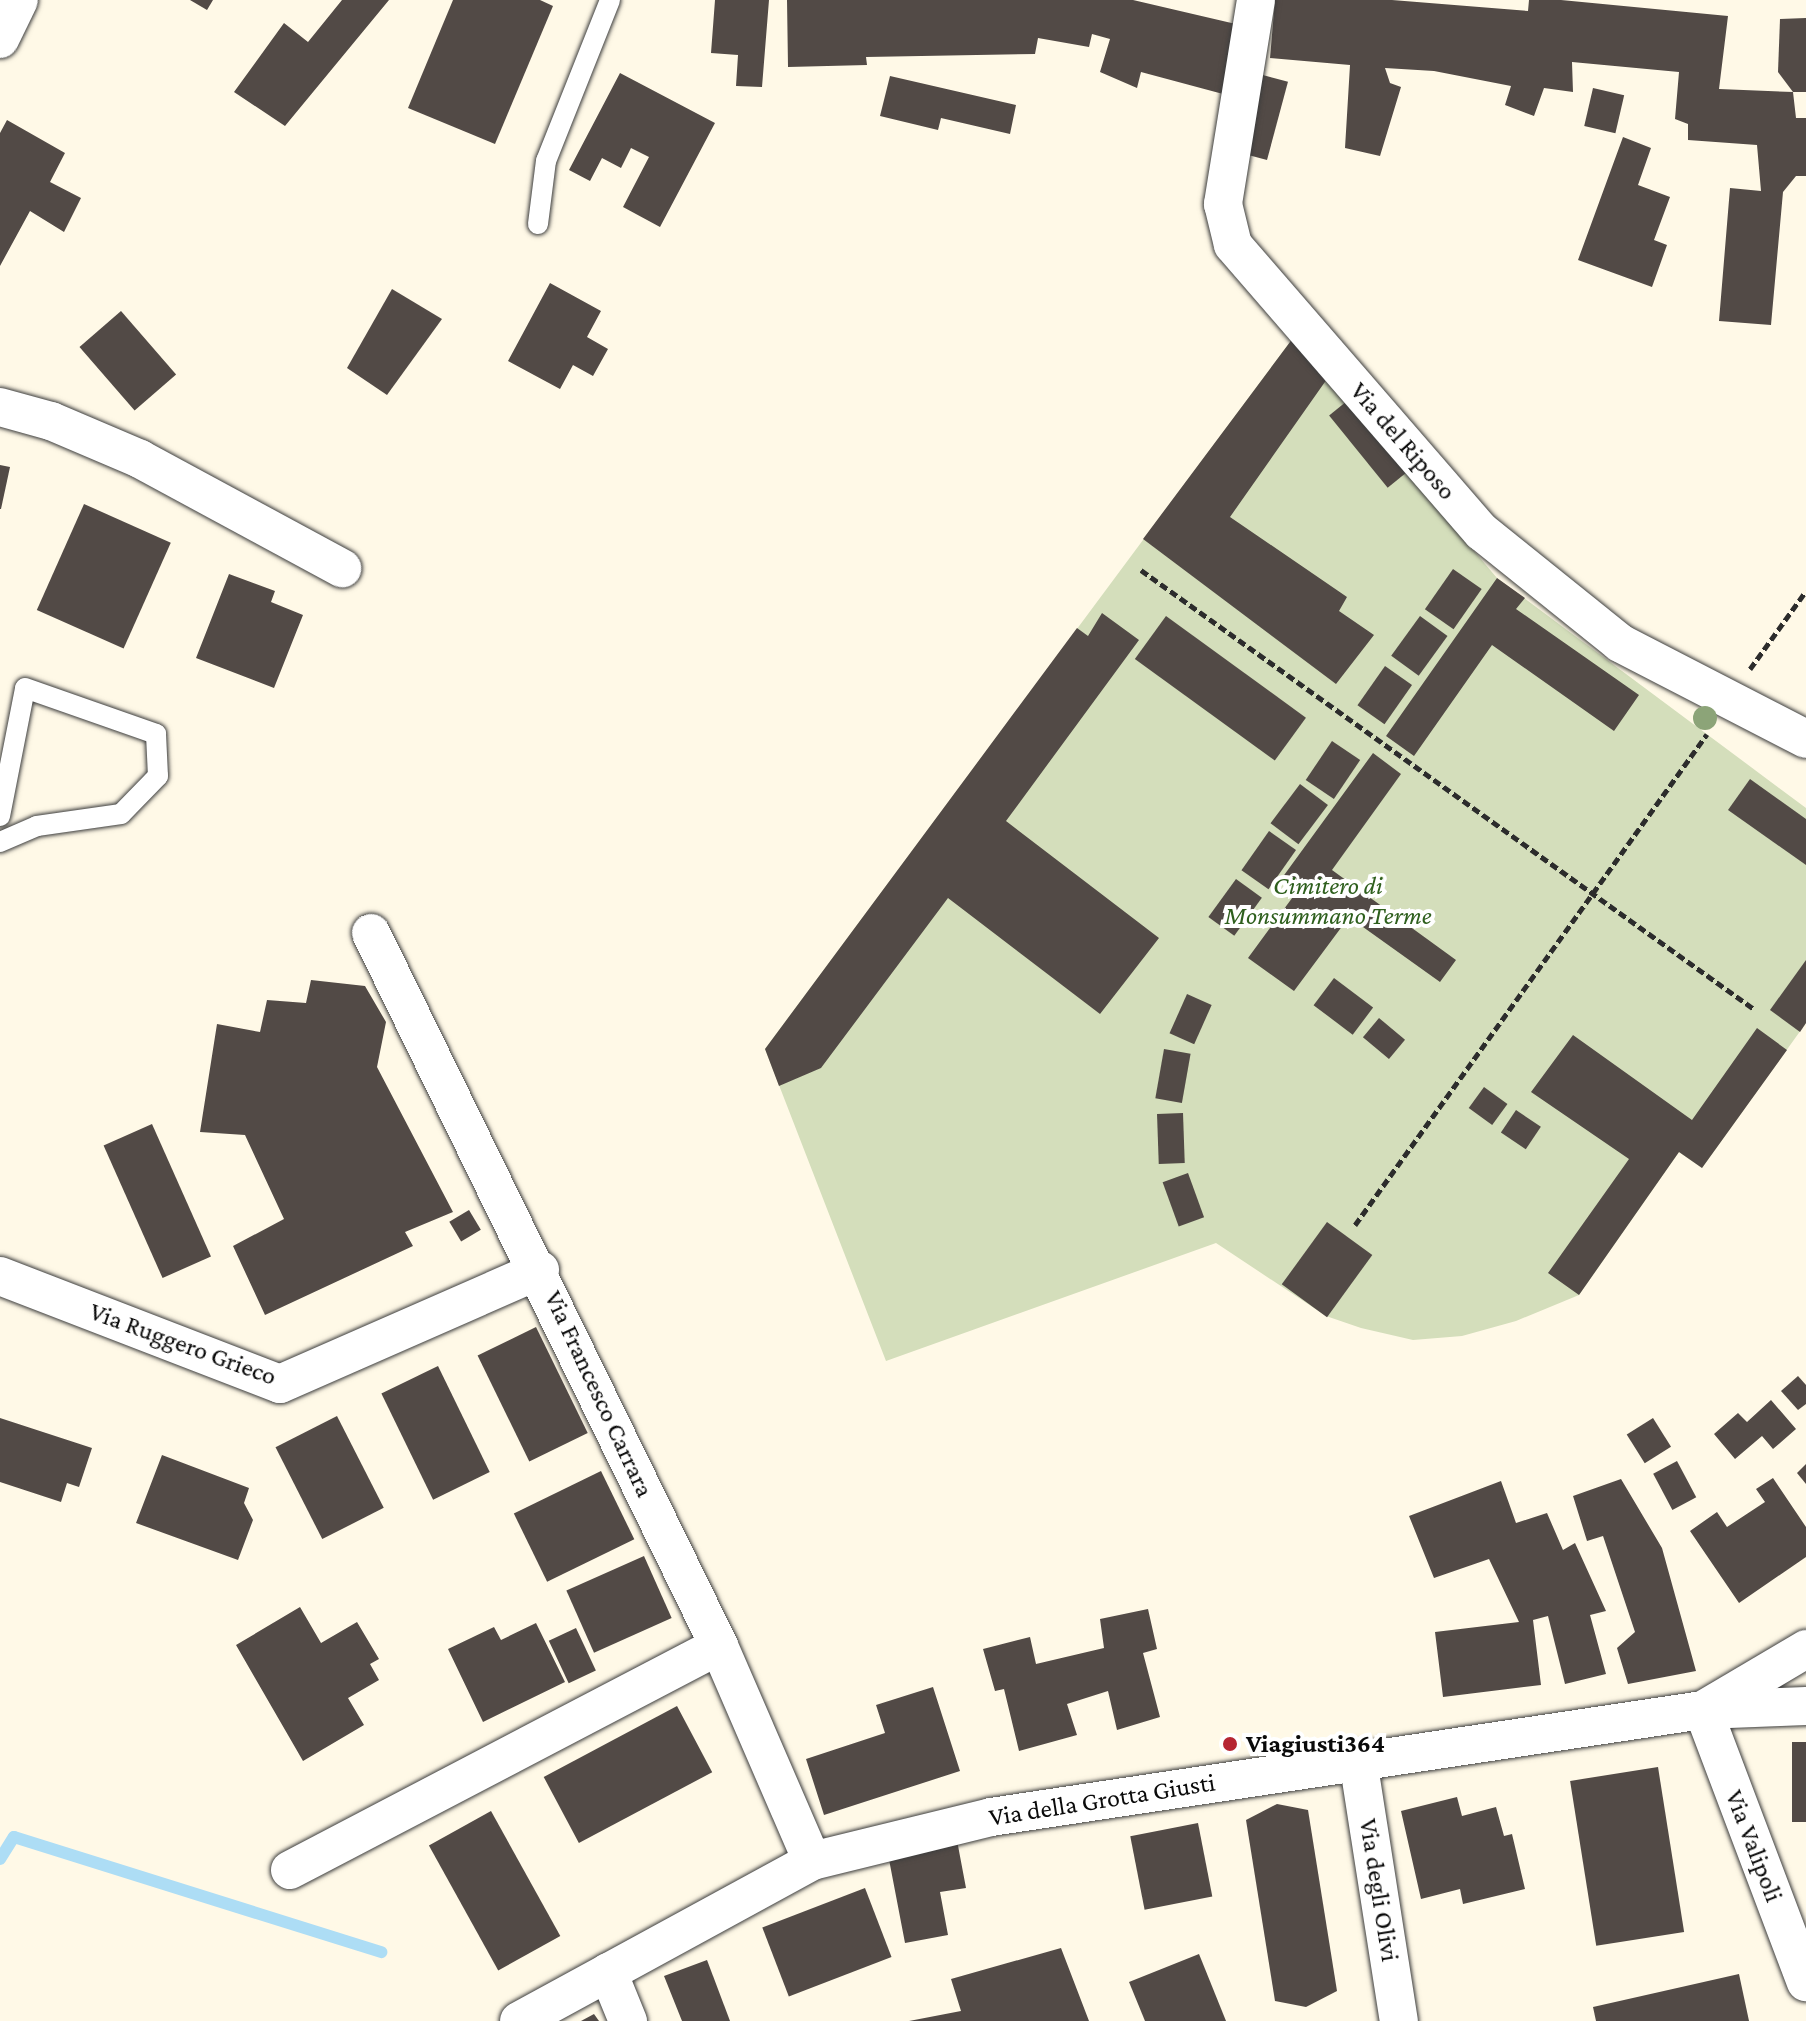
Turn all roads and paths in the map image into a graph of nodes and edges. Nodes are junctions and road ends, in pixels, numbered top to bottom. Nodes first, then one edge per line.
1 (610, 0) edge
2 (1256, 0) edge
3 (538, 224) dead end
4 (0, 407) edge
5 (342, 568) dead end
6 (1141, 570) dead end
7 (1806, 591) edge
8 (1728, 699) junction
9 (1707, 734) dead end
10 (1806, 739) edge
11 (0, 816) edge
12 (0, 842) edge
13 (1593, 893) junction
14 (371, 933) dead end
15 (1754, 1009) dead end
16 (1355, 1225) dead end
17 (540, 1270) junction
18 (0, 1276) edge
19 (719, 1646) junction
20 (1806, 1649) edge
21 (1806, 1706) edge
22 (1703, 1710) junction
23 (1358, 1760) junction
24 (812, 1861) junction
25 (290, 1870) dead end
26 (608, 1972) junction
27 (1806, 1982) edge
28 (519, 2021) edge
29 (628, 2021) edge
30 (1399, 2021) edge

1 - 3 lane
2 - 8 street, Via del Riposo
4 - 5 street
6 - 13 path
7 - 8 path
8 - 10 street, Via del Riposo
9 - 13 path
11 - 12 lane
13 - 15 path
13 - 16 path
14 - 17 street, Via Francesco Carrara
17 - 18 street, Via Ruggero Grieco
17 - 19 street, Via Francesco Carrara
19 - 24 street, Via Francesco Carrara
19 - 25 street
20 - 22 street, Via della Grotta Giusti
21 - 22 street
22 - 23 street, Via della Grotta Giusti
22 - 27 street, Via Valipoli
23 - 24 street, Via della Grotta Giusti
23 - 30 street, Via degli Olivi
24 - 26 street, Via della Grotta Giusti
26 - 28 street, Via della Grotta Giusti
26 - 29 street

